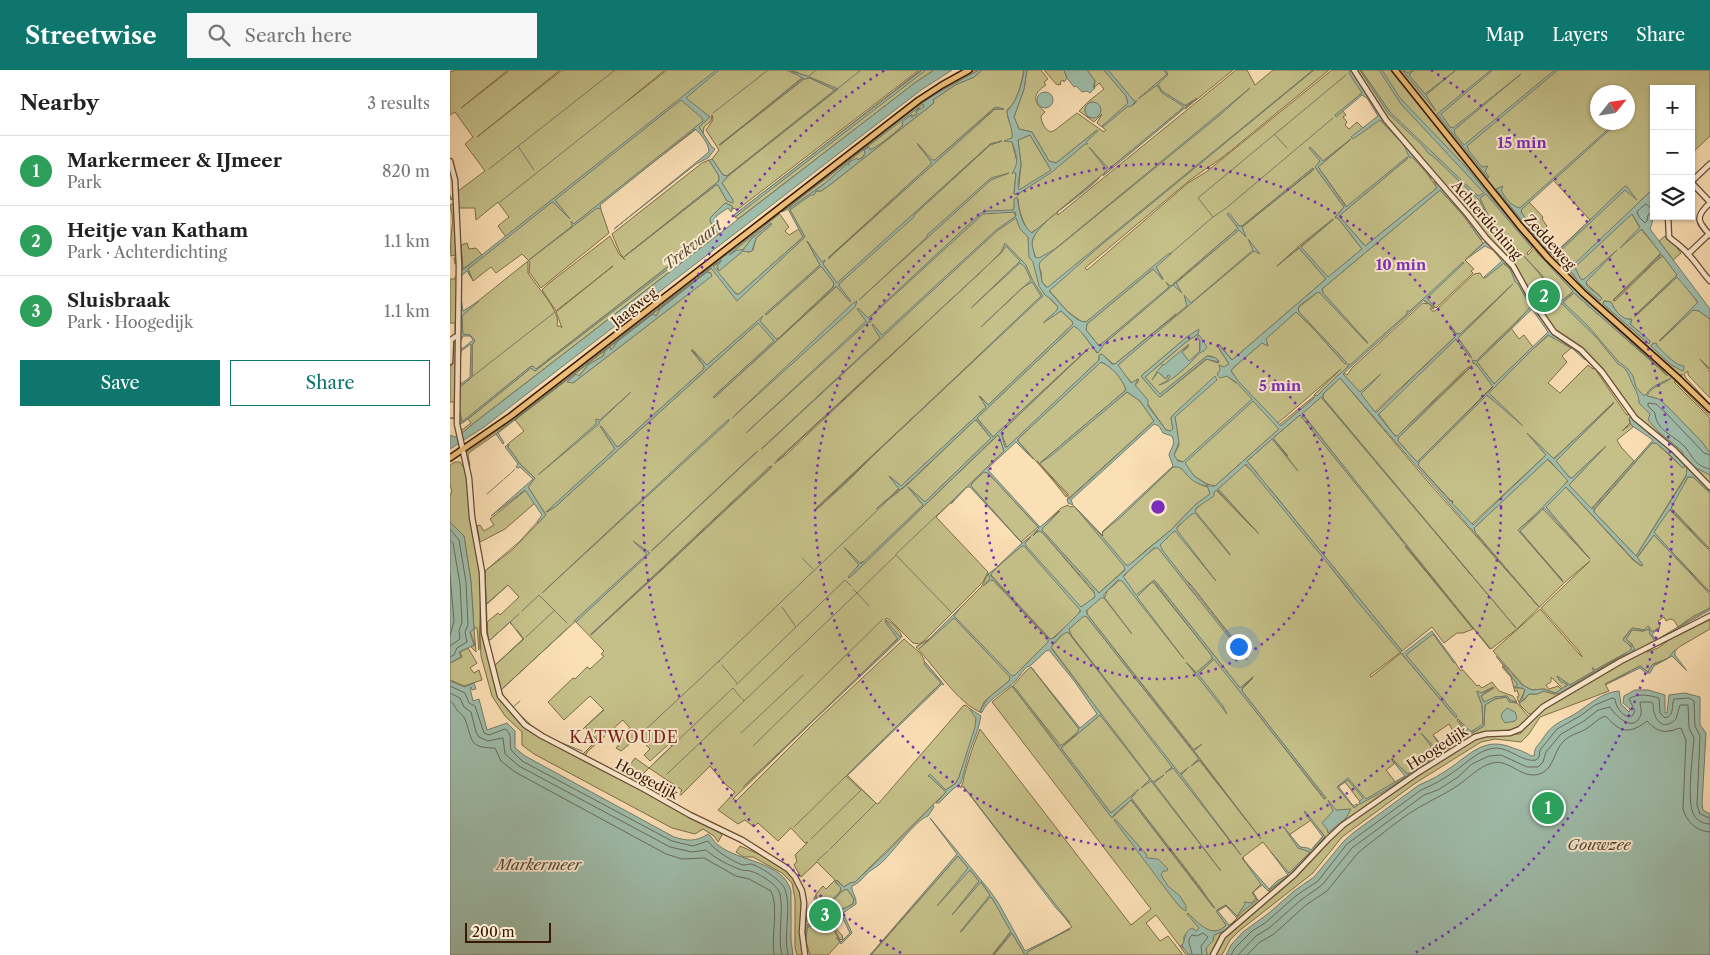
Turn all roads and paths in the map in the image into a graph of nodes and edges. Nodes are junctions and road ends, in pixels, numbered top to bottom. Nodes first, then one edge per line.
1 (969, 70) edge
2 (1354, 70) edge
3 (1395, 70) edge
4 (450, 161) edge
5 (1710, 164) edge
6 (1695, 178) edge
7 (1695, 186) edge
8 (1668, 220) edge
9 (1710, 234) edge
10 (1688, 254) junction
11 (1710, 281) edge
12 (455, 337) dead end
13 (450, 362) edge
14 (1710, 409) edge
15 (450, 419) edge
16 (457, 421) junction
17 (460, 452) junction
18 (450, 458) edge
19 (1710, 487) edge
20 (1710, 616) edge
21 (805, 955) edge
22 (1213, 955) edge

1 - 17 main road, Jaagweg
2 - 19 street, Achterdichting
3 - 14 main road, Zeddeweg
4 - 16 street, Hoogedijk
5 - 6 street
7 - 9 street
8 - 10 street
9 - 10 street
10 - 11 street
12 - 13 street
15 - 16 street
16 - 17 street, Hoogedijk
17 - 18 main road, Jaagweg
17 - 21 street, Hoogedijk
20 - 22 street, Hoogedijk

